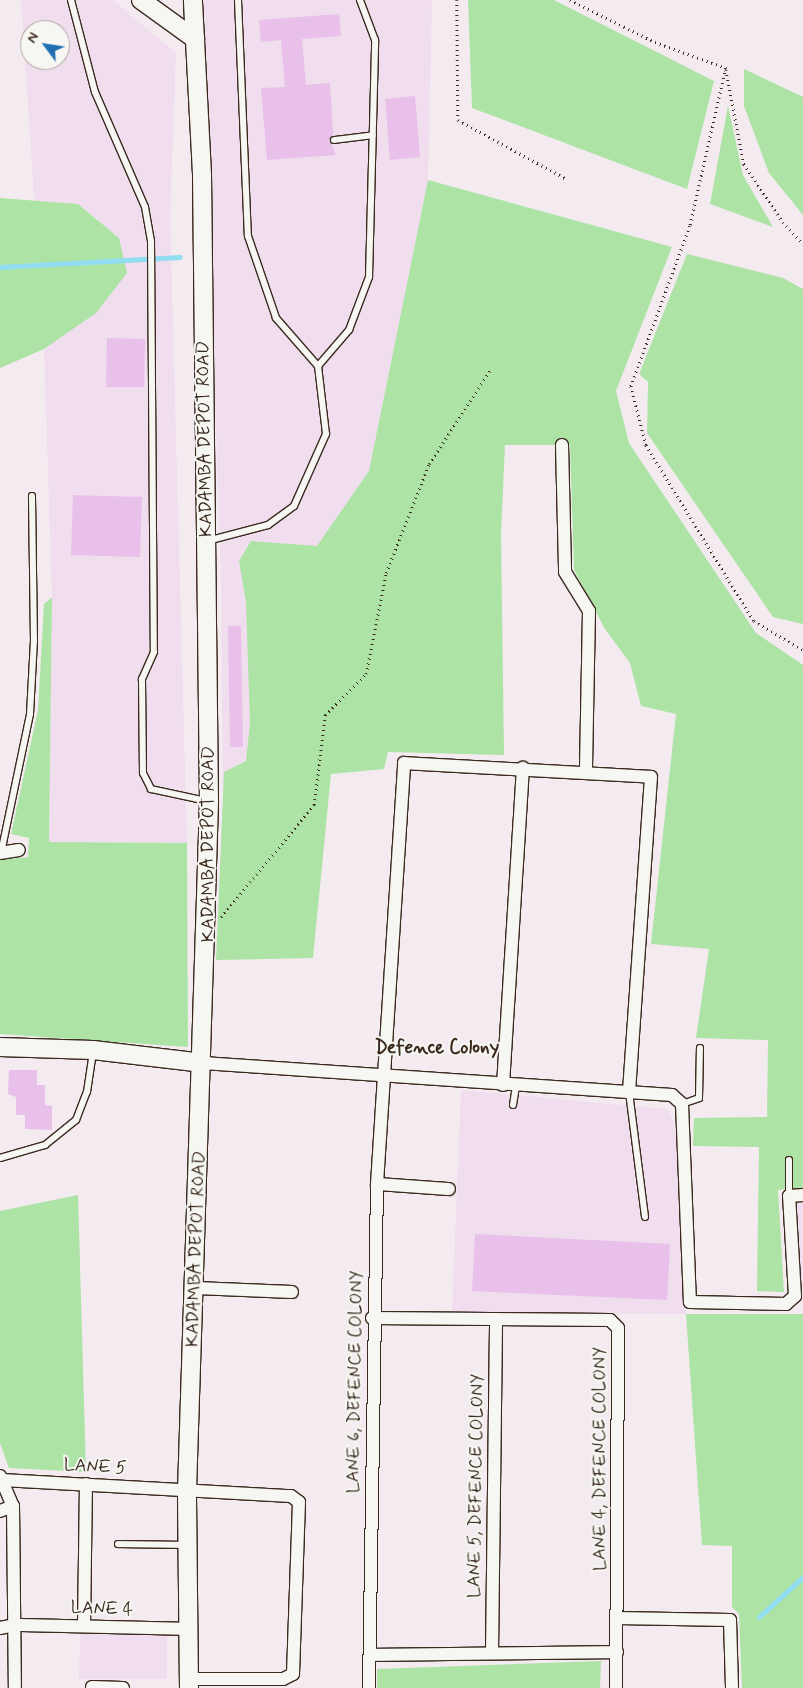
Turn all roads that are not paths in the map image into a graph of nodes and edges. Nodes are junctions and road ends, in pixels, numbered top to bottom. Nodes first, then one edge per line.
1 (71, 0) edge
2 (141, 0) edge
3 (192, 0) edge
4 (238, 0) edge
5 (360, 0) edge
6 (195, 39) junction
7 (373, 135) junction
8 (334, 140) dead end
9 (318, 366) junction
10 (562, 445) dead end
11 (32, 496) dead end
12 (207, 542) junction
13 (523, 768) junction
14 (586, 771) junction
15 (209, 801) junction
16 (19, 850) dead end
17 (1, 853) edge
18 (0, 1047) edge
19 (700, 1048) dead end
20 (93, 1050) junction
21 (203, 1063) junction
22 (382, 1077) junction
23 (509, 1085) junction
24 (629, 1092) junction
25 (682, 1104) junction
26 (513, 1105) dead end
27 (0, 1158) edge
28 (789, 1160) dead end
29 (377, 1184) junction
30 (449, 1189) dead end
31 (803, 1195) edge
32 (789, 1196) junction
33 (645, 1217) dead end
34 (196, 1288) junction
35 (292, 1292) dead end
36 (372, 1318) junction
37 (496, 1319) junction
38 (1, 1478) edge
39 (86, 1484) junction
40 (187, 1491) junction
41 (13, 1506) junction
42 (0, 1511) edge
43 (118, 1544) dead end
44 (187, 1545) junction
45 (617, 1618) junction
46 (16, 1625) junction
47 (84, 1626) junction
48 (0, 1628) edge
49 (187, 1629) junction
50 (617, 1652) junction
51 (492, 1653) junction
52 (371, 1655) junction
53 (189, 1684) edge
54 (92, 1687) edge
55 (15, 1688) edge
56 (123, 1688) edge
57 (369, 1688) edge
58 (616, 1688) edge
59 (732, 1688) edge

1 - 15 lane
2 - 6 street
3 - 6 street, KADAMBA DEPOT ROAD
4 - 9 lane
5 - 7 lane
6 - 12 street, KADAMBA DEPOT ROAD
7 - 8 lane
7 - 9 lane
9 - 12 lane
10 - 14 street
11 - 17 lane
12 - 15 street, KADAMBA DEPOT ROAD
13 - 14 street
13 - 22 street, LANE 6, DEFENCE COLONY
13 - 23 street
14 - 24 street
15 - 21 street, KADAMBA DEPOT ROAD
16 - 17 street
18 - 20 street
19 - 25 lane
20 - 21 street
20 - 27 lane
21 - 22 street
21 - 34 street, KADAMBA DEPOT ROAD
22 - 23 street
22 - 29 street, LANE 6, DEFENCE COLONY
23 - 24 street
23 - 26 lane
24 - 25 street
24 - 33 lane
25 - 32 street
28 - 32 lane
29 - 30 street
29 - 36 street, LANE 6, DEFENCE COLONY
31 - 32 street
34 - 35 street
34 - 40 street, KADAMBA DEPOT ROAD
36 - 37 street, LANE 4, DEFENCE COLONY
36 - 52 street, LANE 6, DEFENCE COLONY
37 - 45 street, LANE 4, DEFENCE COLONY
37 - 51 street, LANE 5, DEFENCE COLONY
38 - 39 street, LANE 5
38 - 41 street
39 - 40 street, LANE 5
39 - 47 street
40 - 44 street, KADAMBA DEPOT ROAD
40 - 53 street, LANE 5
41 - 42 street
41 - 46 street
43 - 44 lane
44 - 49 street, KADAMBA DEPOT ROAD
45 - 50 street, LANE 4, DEFENCE COLONY
45 - 59 street
46 - 47 street, LANE 4
46 - 48 street, LANE 4
46 - 55 street
47 - 49 street, LANE 4
49 - 53 street, KADAMBA DEPOT ROAD
50 - 51 street
50 - 58 street, LANE 4, DEFENCE COLONY
51 - 52 street
52 - 57 street, LANE 6, DEFENCE COLONY
54 - 56 street

